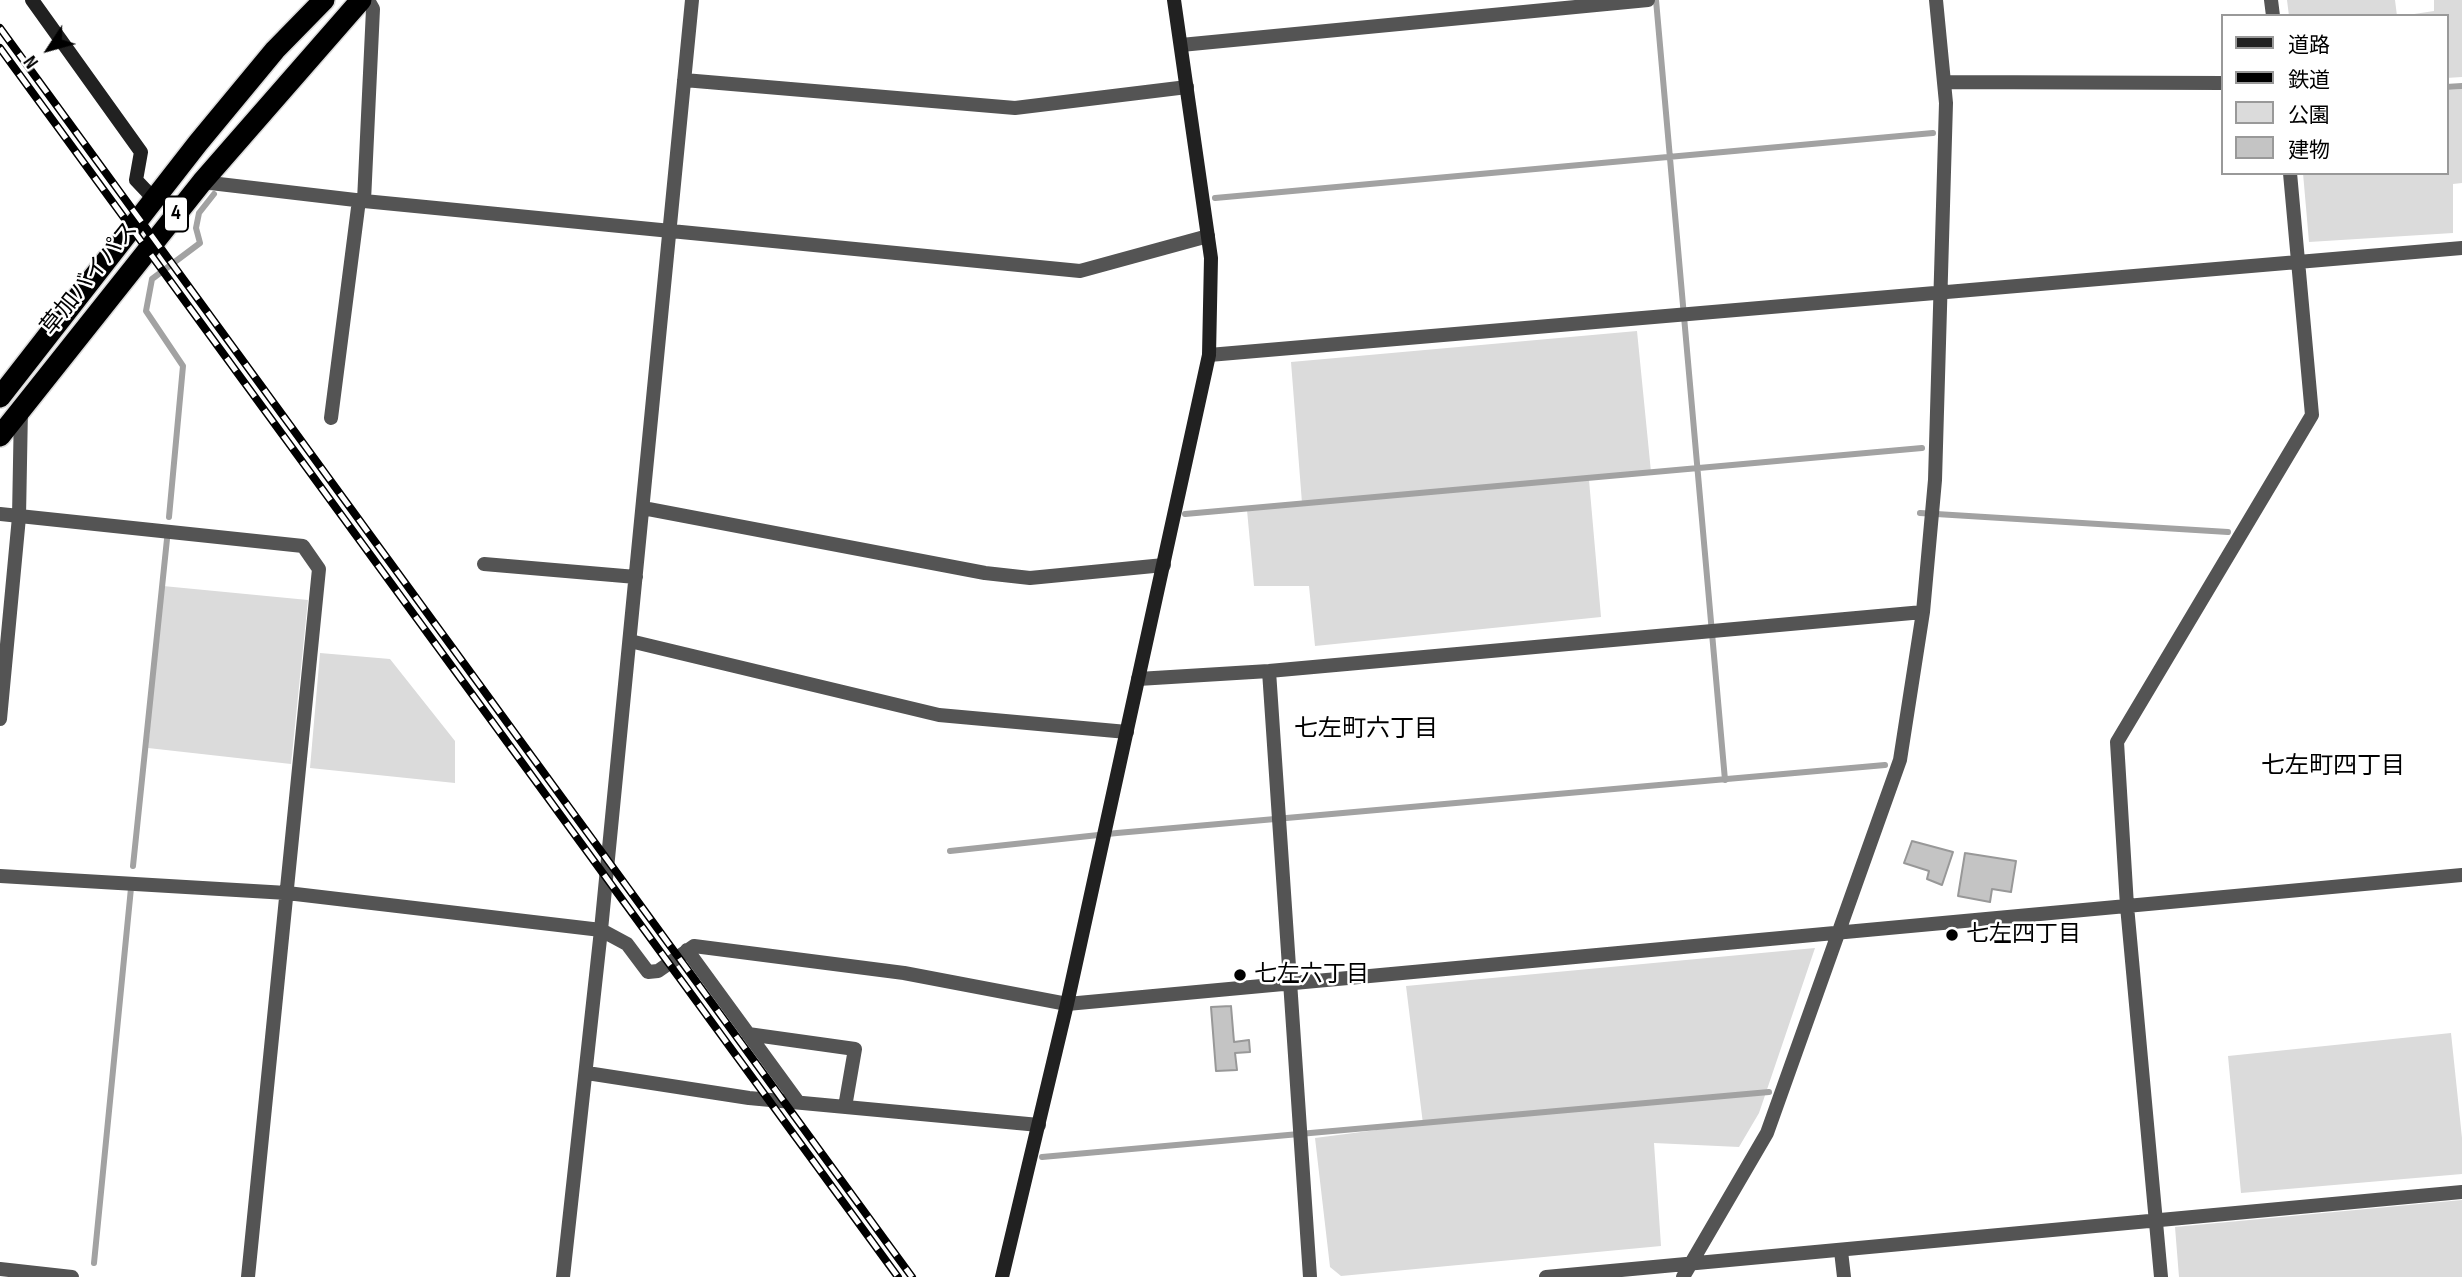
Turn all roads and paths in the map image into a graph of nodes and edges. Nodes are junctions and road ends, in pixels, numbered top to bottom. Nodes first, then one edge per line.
1 (32, 0) edge
2 (324, 0) edge
3 (361, 0) edge
4 (368, 0) edge
5 (692, 0) edge
6 (1174, 0) edge
7 (1648, 0) edge
8 (1936, 0) edge
9 (1181, 45) junction
10 (684, 80) junction
11 (1945, 82) junction
12 (2220, 83) edge
13 (1187, 87) junction
14 (2290, 175) edge
15 (202, 182) junction
16 (154, 199) junction
17 (362, 201) junction
18 (668, 230) junction
19 (1208, 236) junction
20 (2462, 248) edge
21 (2300, 263) junction
22 (1941, 290) junction
23 (1209, 355) junction
24 (0, 397) edge
25 (21, 407) junction
26 (331, 418) dead end
27 (0, 436) edge
28 (643, 508) junction
29 (0, 514) edge
30 (19, 517) junction
31 (484, 564) dead end
32 (1164, 565) junction
33 (636, 577) junction
34 (1923, 611) junction
35 (630, 641) junction
36 (1269, 671) junction
37 (1138, 680) junction
38 (0, 719) edge
39 (1127, 732) junction
40 (2462, 875) edge
41 (0, 876) edge
42 (287, 893) junction
43 (2127, 906) junction
44 (601, 930) junction
45 (1840, 934) junction
46 (687, 950) junction
47 (1288, 983) junction
48 (1067, 1004) junction
49 (748, 1034) junction
50 (587, 1073) junction
51 (798, 1102) junction
52 (845, 1107) junction
53 (1039, 1125) junction
54 (2462, 1192) edge
55 (2156, 1221) junction
56 (1841, 1251) junction
57 (0, 1269) edge
58 (1687, 1271) edge
59 (72, 1277) edge
60 (248, 1277) edge
61 (563, 1277) edge
62 (1002, 1277) edge
63 (1310, 1277) edge
64 (1546, 1277) edge
65 (1844, 1277) edge
66 (2161, 1277) edge

1 - 16 street
2 - 16 highway, 草加バイパス / 4
3 - 15 highway, 草加バイパス / 4
4 - 17 street
5 - 10 street
6 - 9 street
7 - 9 street
8 - 11 street
9 - 13 street
10 - 13 street
10 - 18 street
11 - 12 street
11 - 22 street
13 - 19 street
14 - 21 street
15 - 17 street
15 - 25 highway, 草加バイパス / 4
16 - 24 highway, 草加バイパス / 4
17 - 18 street
17 - 26 street
18 - 19 street
18 - 28 street
19 - 23 street
20 - 21 street
21 - 22 street
21 - 43 street
22 - 23 street
22 - 34 street
23 - 32 street
25 - 27 highway, 草加バイパス / 4
25 - 30 street
28 - 32 street
28 - 33 street
29 - 30 street
30 - 38 street
30 - 42 street
31 - 33 street
32 - 37 street
33 - 35 street
34 - 36 street
34 - 45 street
35 - 39 street
35 - 44 street
36 - 37 street
36 - 47 street
37 - 39 street
39 - 48 street
40 - 43 street
41 - 42 street
42 - 44 street
42 - 60 street
43 - 45 street
43 - 55 street
44 - 46 street
44 - 50 street
45 - 47 street
45 - 58 street
46 - 48 street
46 - 49 street
47 - 48 street
47 - 63 street
48 - 53 street
49 - 51 street
49 - 52 street
50 - 51 street
50 - 61 street
51 - 52 street
52 - 53 street
53 - 62 street
54 - 55 street
55 - 56 street
55 - 66 street
56 - 58 street
56 - 65 street
57 - 59 street
58 - 64 street

